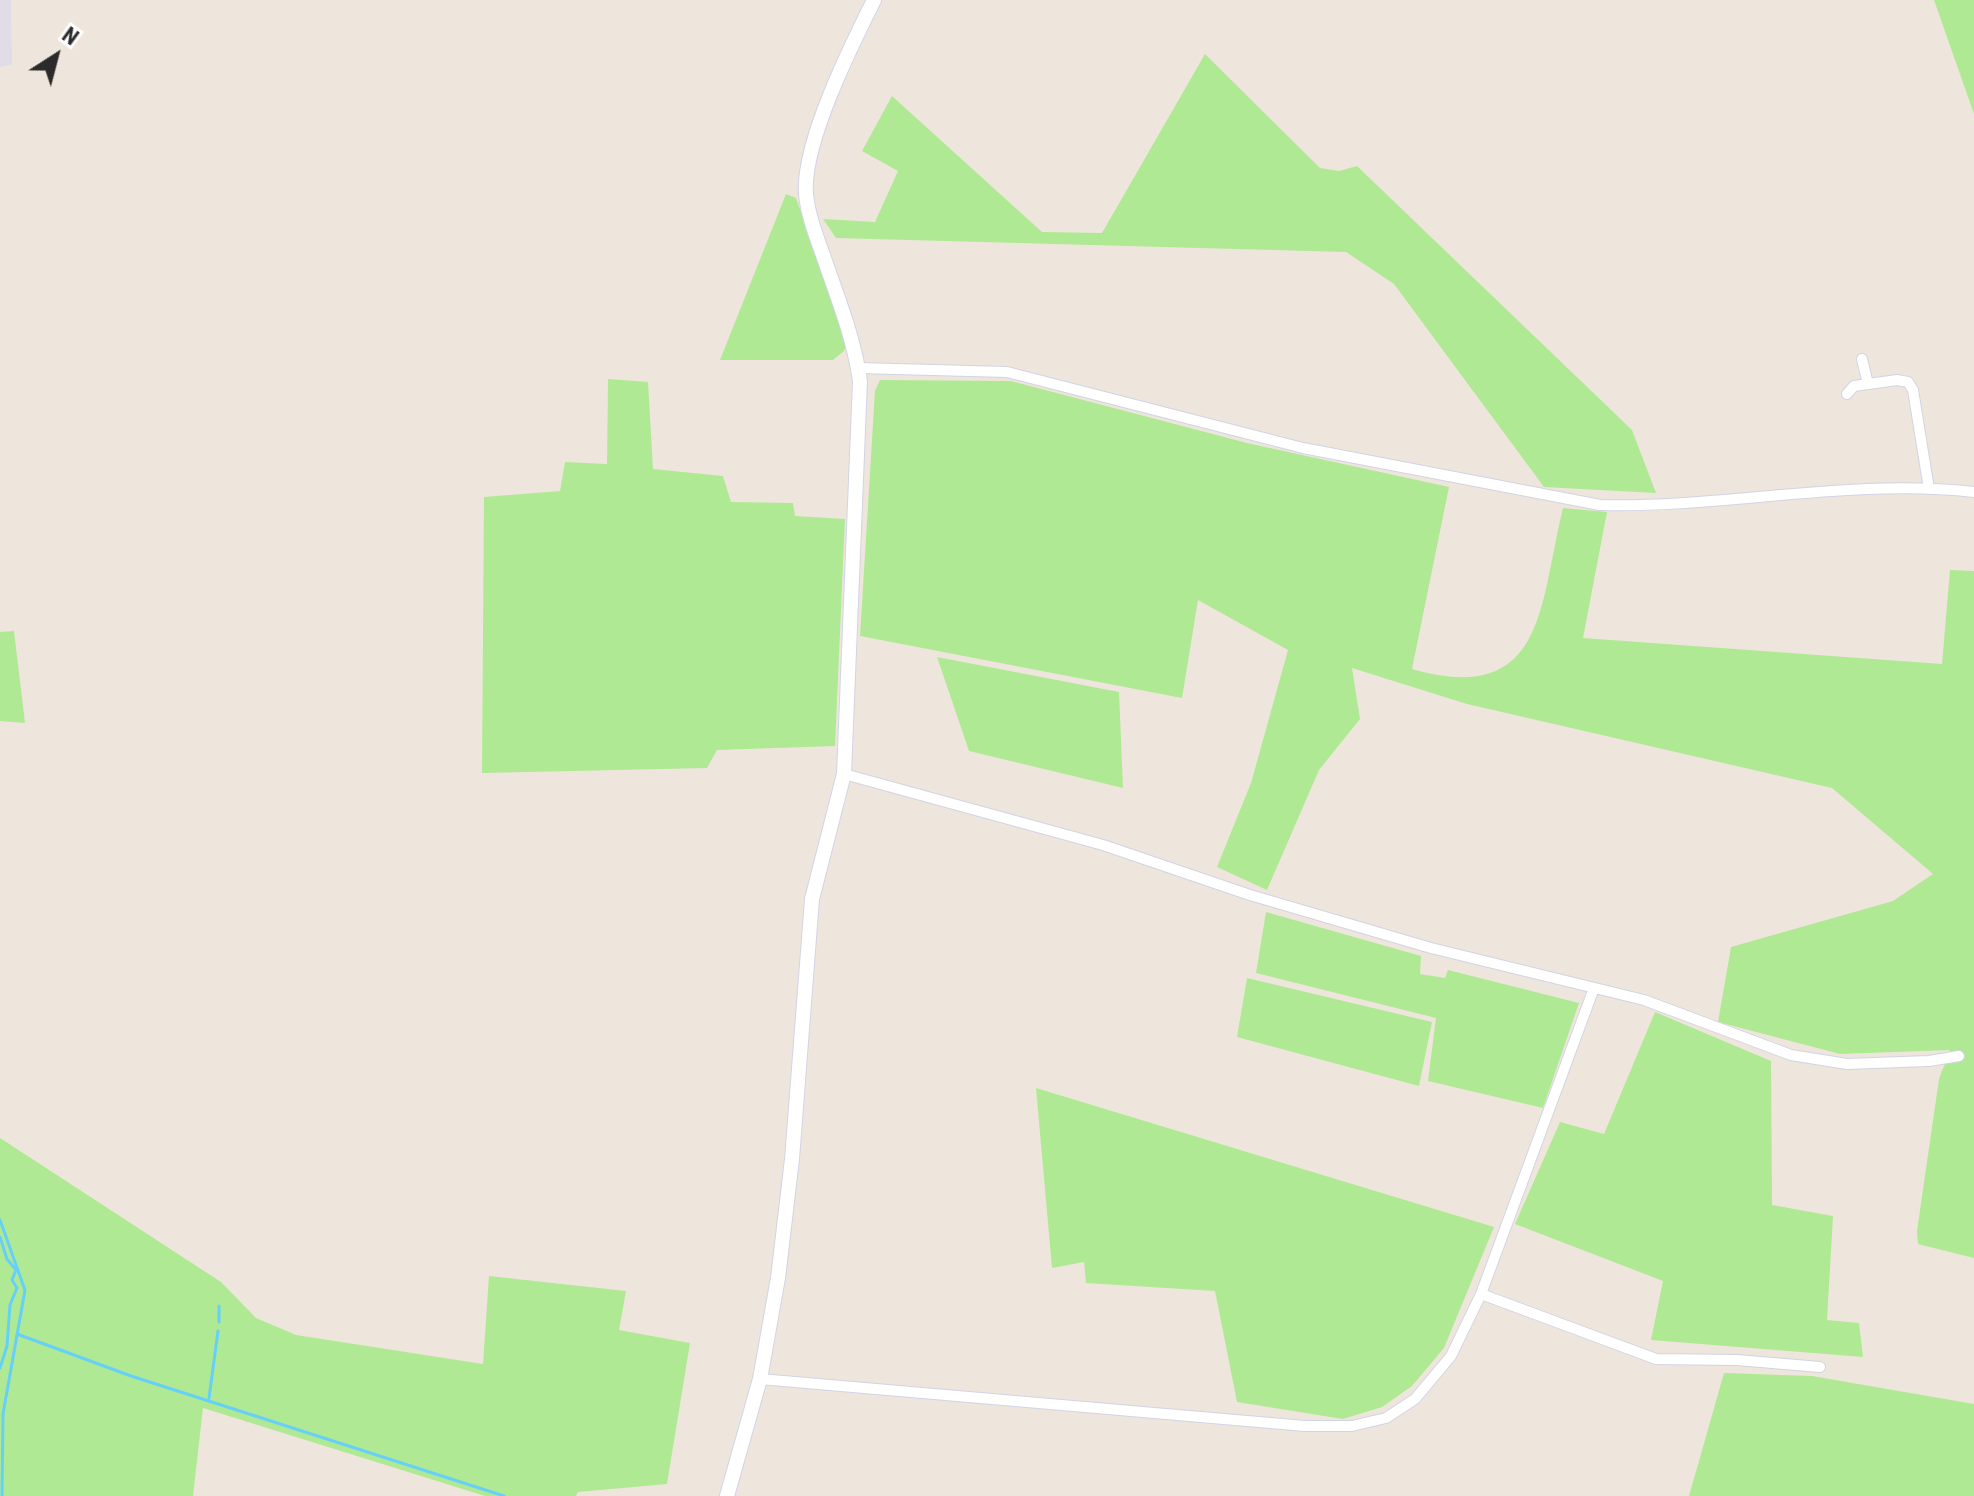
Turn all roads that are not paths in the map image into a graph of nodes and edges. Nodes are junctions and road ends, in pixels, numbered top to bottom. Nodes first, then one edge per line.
1 (874, 0) edge
2 (1862, 359) dead end
3 (858, 368) junction
4 (1868, 384) junction
5 (1847, 394) dead end
6 (1929, 489) junction
7 (1974, 492) edge
8 (844, 774) junction
9 (1594, 988) junction
10 (1959, 1056) dead end
11 (1481, 1294) junction
12 (1820, 1367) dead end
13 (760, 1379) junction
14 (727, 1496) edge

1 - 3 street
2 - 4 street
3 - 6 street
3 - 8 street
4 - 5 street
4 - 6 street
6 - 7 street
8 - 9 street
8 - 13 street
9 - 10 street
9 - 11 street
11 - 12 street
11 - 13 street
13 - 14 street

